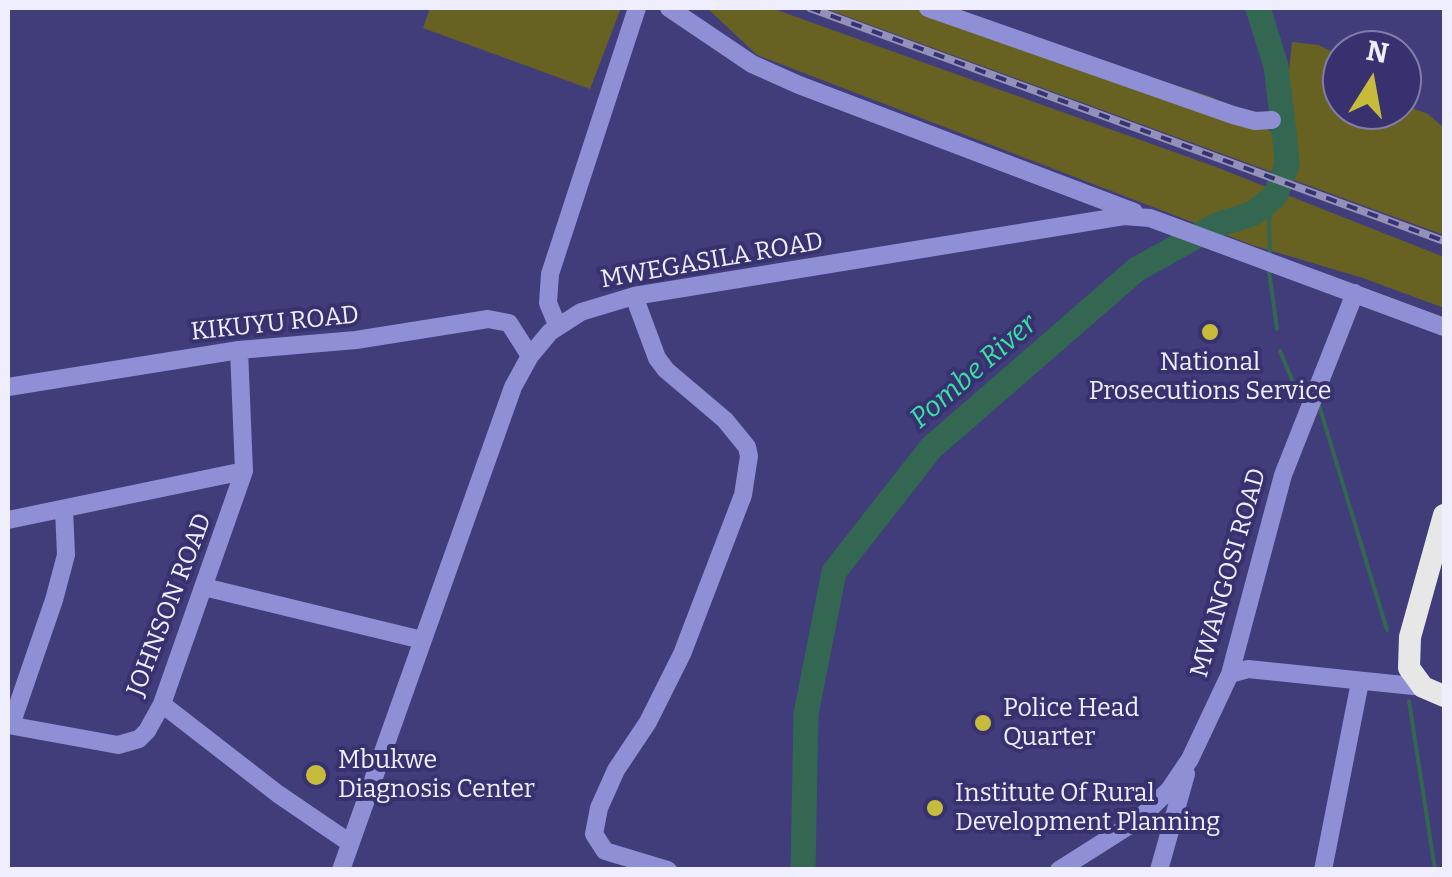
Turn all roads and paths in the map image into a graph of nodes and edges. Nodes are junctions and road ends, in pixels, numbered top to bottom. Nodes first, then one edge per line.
1 (637, 8) edge
2 (670, 8) edge
3 (928, 8) edge
4 (1272, 120) dead end
5 (1150, 218) junction
6 (1354, 294) junction
7 (634, 296) junction
8 (558, 327) junction
9 (1444, 327) edge
10 (239, 350) junction
11 (530, 356) junction
12 (8, 387) edge
13 (244, 471) junction
14 (64, 510) junction
15 (1444, 514) edge
16 (8, 520) edge
17 (204, 587) junction
18 (422, 640) junction
19 (1230, 674) junction
20 (1360, 682) junction
21 (1434, 692) edge
22 (162, 704) junction
23 (9, 725) edge
24 (1190, 758) junction
25 (350, 844) junction
26 (341, 870) edge
27 (668, 870) edge
28 (1059, 870) edge
29 (1159, 870) edge
30 (1323, 870) edge

1 - 8 street
2 - 5 street
3 - 4 street
5 - 6 street, MWEGASILA ROAD
5 - 7 street, MWEGASILA ROAD
6 - 9 street, MWEGASILA ROAD
6 - 19 street, MWANGOSI ROAD
7 - 8 street, MWEGASILA ROAD
7 - 27 street
8 - 11 street, MWEGASILA ROAD
10 - 11 street, KIKUYU ROAD
10 - 12 street, KIKUYU ROAD
10 - 13 street, JOHNSON ROAD
11 - 18 street, MWEGASILA ROAD
13 - 14 street
13 - 17 street, JOHNSON ROAD
14 - 16 street
14 - 23 street
15 - 21 main road
17 - 18 street
17 - 22 street, JOHNSON ROAD
18 - 25 street, MWEGASILA ROAD
19 - 20 street
19 - 24 street, MWANGOSI ROAD
20 - 21 street
20 - 30 street
22 - 23 street, JOHNSON ROAD
22 - 25 street
24 - 28 street, MWANGOSI ROAD
24 - 29 street
25 - 26 street, MWEGASILA ROAD

